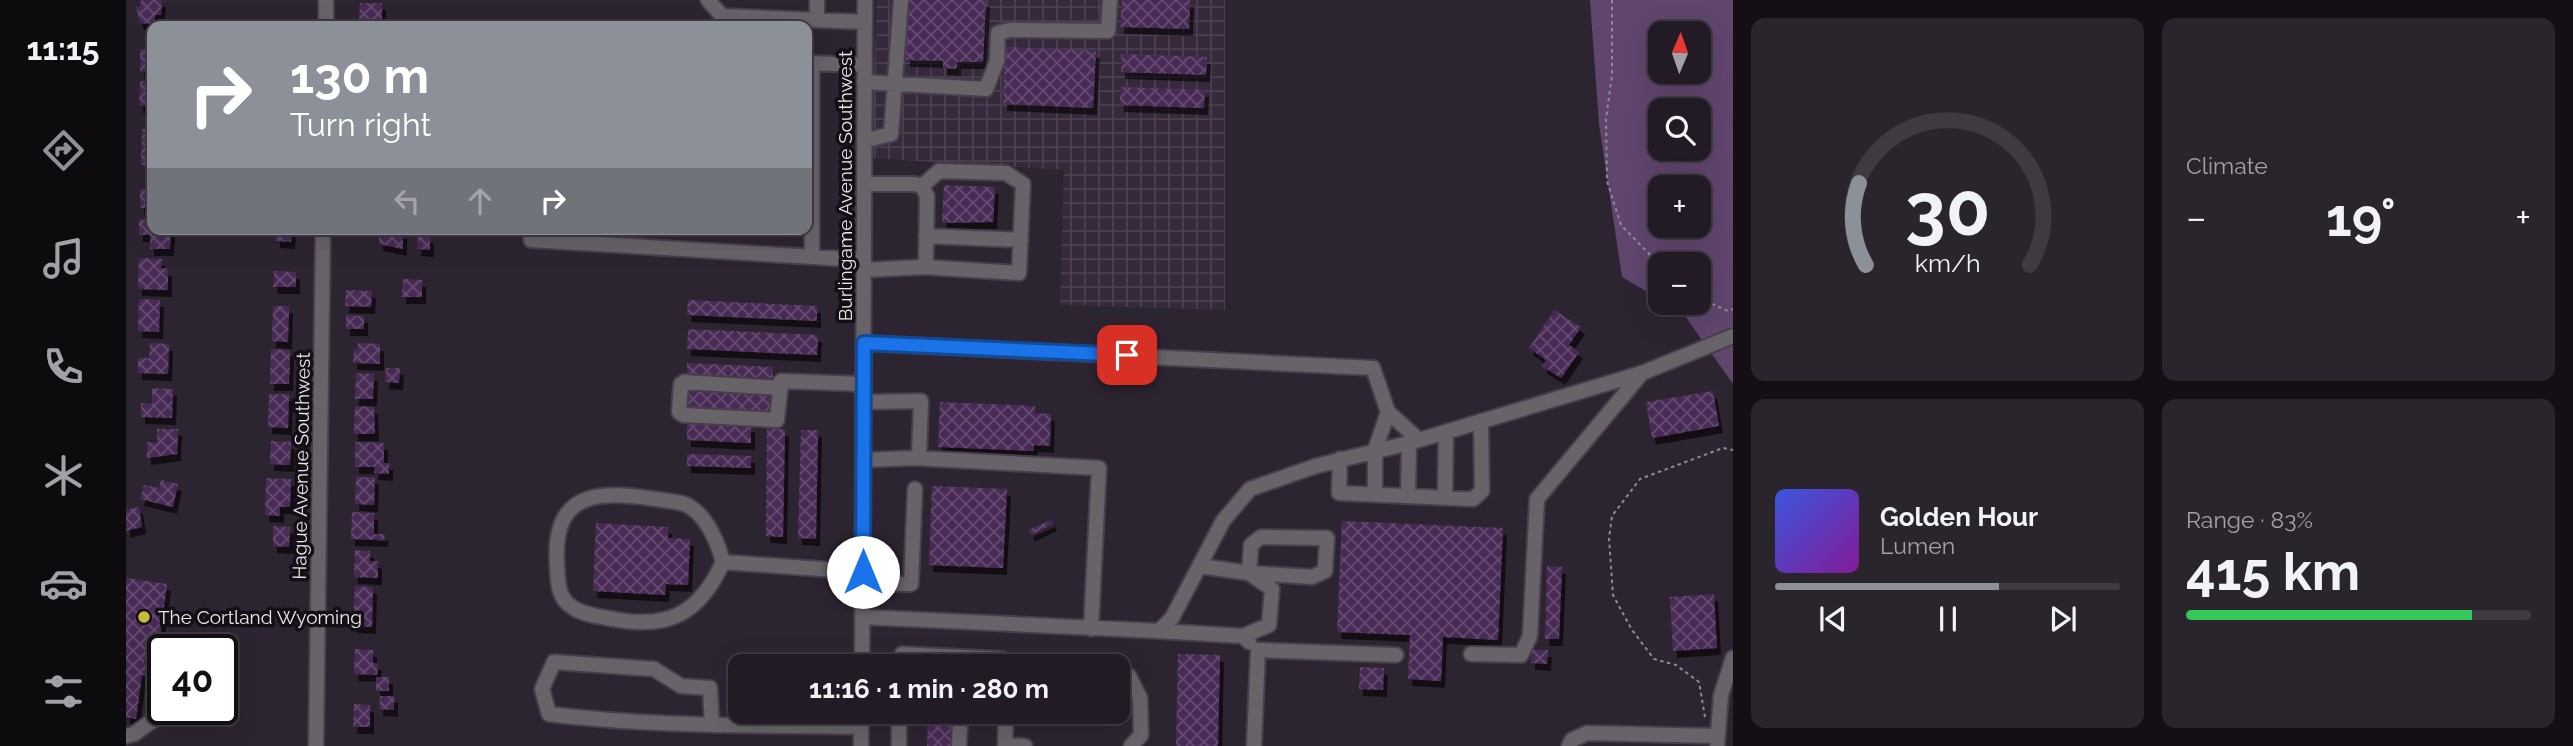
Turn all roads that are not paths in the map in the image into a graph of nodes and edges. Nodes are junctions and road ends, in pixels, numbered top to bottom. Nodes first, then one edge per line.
1 (326, 0) edge
2 (708, 0) edge
3 (817, 0) edge
4 (864, 0) edge
5 (901, 0) edge
6 (1110, 0) edge
7 (817, 20) junction
8 (326, 21) edge
9 (864, 22) junction
10 (812, 63) edge
11 (864, 65) junction
12 (864, 82) junction
13 (895, 84) junction
14 (864, 141) junction
15 (864, 184) junction
16 (922, 186) junction
17 (323, 235) edge
18 (531, 235) edge
19 (812, 235) edge
20 (926, 236) junction
21 (1021, 240) junction
22 (812, 257) junction
23 (864, 265) junction
24 (923, 267) junction
25 (1733, 336) edge
26 (864, 343) junction
27 (1642, 373) junction
28 (863, 384) junction
29 (780, 388) junction
30 (863, 402) junction
31 (1388, 412) junction
32 (1481, 421) junction
33 (1446, 432) junction
34 (1414, 441) junction
35 (1375, 450) junction
36 (919, 458) junction
37 (1340, 459) junction
38 (863, 460) junction
39 (915, 489) dead end
40 (1375, 495) junction
41 (1408, 496) junction
42 (1446, 498) junction
43 (723, 562) junction
44 (1200, 566) junction
45 (1249, 573) junction
46 (863, 577) junction
47 (862, 617) junction
48 (1091, 628) junction
49 (1160, 631) junction
50 (1243, 636) junction
51 (1258, 650) junction
52 (862, 654) edge
53 (1471, 654) dead end
54 (1396, 655) dead end
55 (1733, 658) edge
56 (1130, 678) edge
57 (737, 724) edge
58 (861, 724) edge
59 (899, 724) edge
60 (960, 724) tunnel mouth
61 (1006, 724) edge
62 (147, 725) edge
63 (712, 725) junction
64 (126, 736) edge
65 (1713, 739) edge
66 (1005, 745) edge
67 (316, 746) edge
68 (861, 746) edge
69 (899, 746) edge
70 (960, 746) edge
71 (1026, 746) edge
72 (1131, 746) edge
73 (1254, 746) edge
74 (1569, 746) edge

1 - 8 street
2 - 7 street
3 - 7 street
4 - 9 street, Burlingame Avenue Southwest
5 - 13 street
6 - 13 street
7 - 9 street
9 - 11 street, Burlingame Avenue Southwest
10 - 11 street
11 - 12 street, Burlingame Avenue Southwest
12 - 13 street
12 - 14 street, Burlingame Avenue Southwest
13 - 14 street
14 - 15 street, Burlingame Avenue Southwest
15 - 16 street
15 - 23 street, Burlingame Avenue Southwest
16 - 20 street
16 - 21 street
17 - 67 street, Hague Avenue Southwest
18 - 22 street
19 - 22 street
20 - 21 street
20 - 24 street
21 - 24 street
22 - 23 street
23 - 24 street
23 - 26 street, Burlingame Avenue Southwest
25 - 27 street
26 - 28 street, Burlingame Avenue Southwest
26 - 31 street
27 - 32 street
27 - 53 street
28 - 29 street
28 - 30 street, Burlingame Avenue Southwest
29 - 29 street
30 - 36 street
30 - 38 street, Burlingame Avenue Southwest
31 - 34 street
31 - 35 street
32 - 33 street
32 - 42 street
33 - 34 street
33 - 42 street
34 - 35 street
34 - 41 street
35 - 37 street
35 - 40 street
36 - 38 street
36 - 48 street
37 - 40 street
37 - 44 street
38 - 46 street, Burlingame Avenue Southwest
39 - 46 street
40 - 41 street
41 - 42 street
43 - 43 street
43 - 46 street
44 - 45 street
44 - 49 street
45 - 45 street
45 - 50 street
46 - 47 street, Burlingame Avenue Southwest
47 - 48 street
47 - 52 street, Burlingame Avenue Southwest
48 - 49 street
49 - 50 street
50 - 51 street
51 - 54 street
51 - 73 street
55 - 65 street
56 - 72 street
57 - 63 street
58 - 68 street
59 - 69 street
60 - 70 street
61 - 66 street
62 - 64 street
63 - 63 street
65 - 74 street
66 - 71 street

